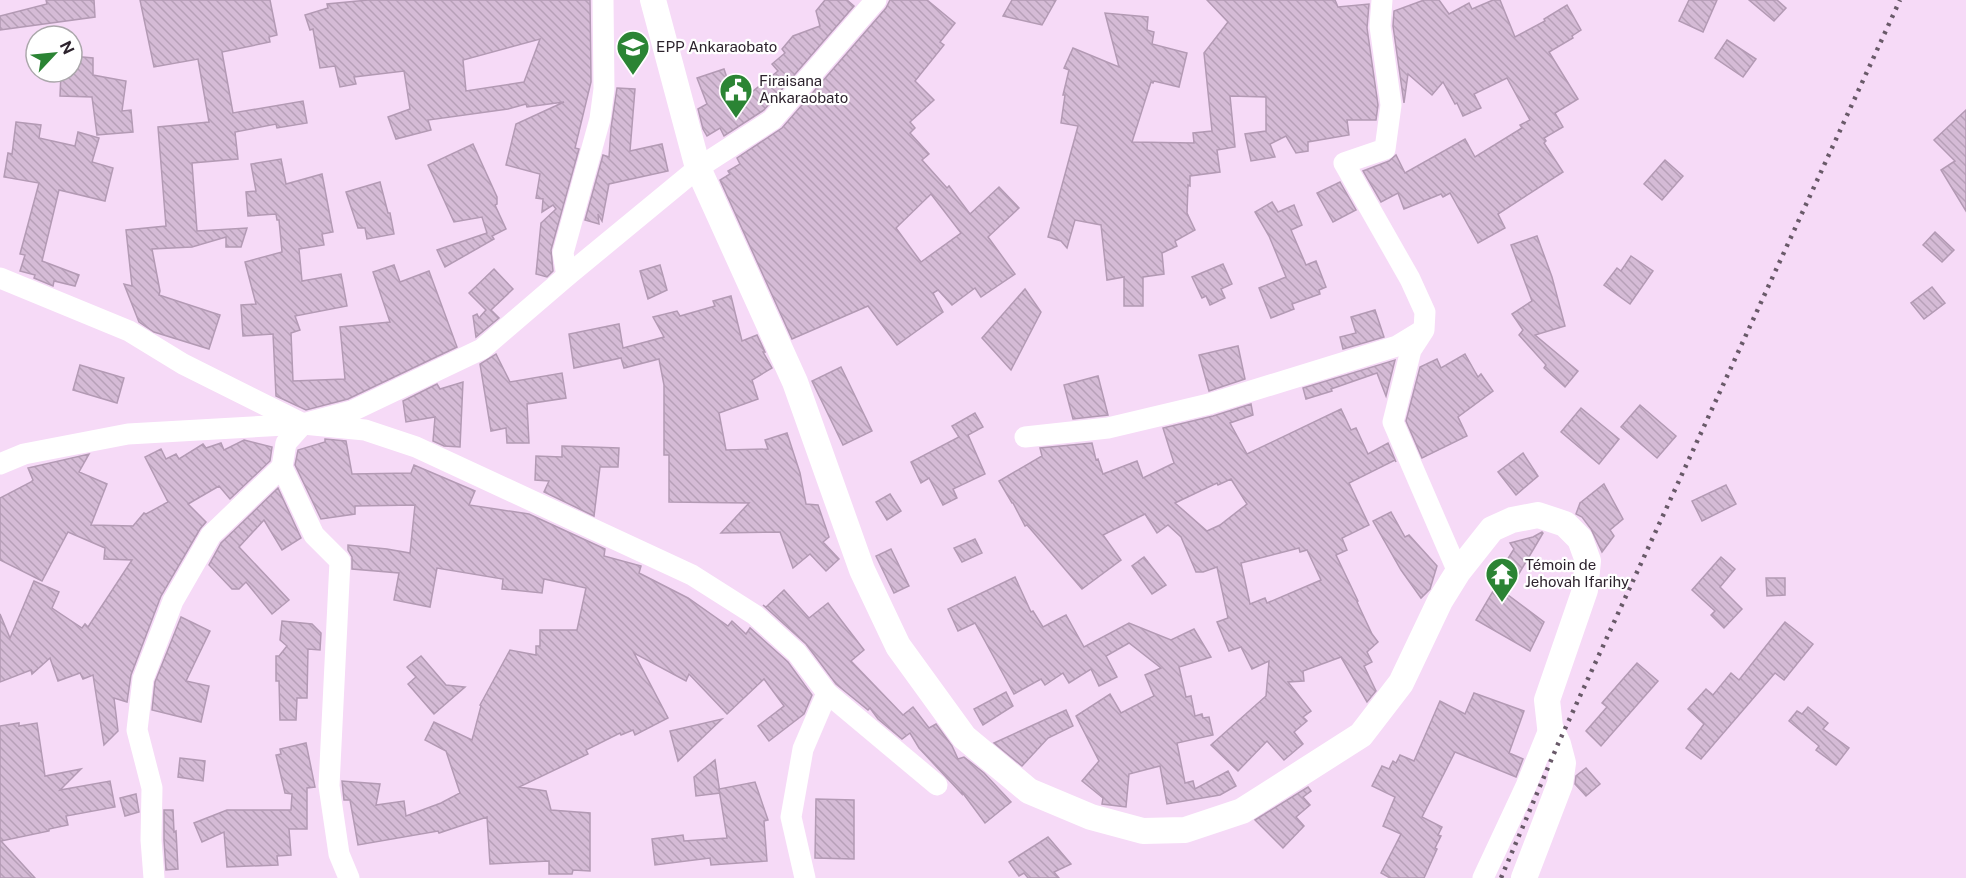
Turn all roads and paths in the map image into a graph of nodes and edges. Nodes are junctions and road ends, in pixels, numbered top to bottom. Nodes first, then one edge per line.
1 (603, 0) edge
2 (653, 0) edge
3 (876, 0) edge
4 (1382, 0) edge
5 (698, 168) junction
6 (567, 276) junction
7 (0, 278) edge
8 (1424, 330) junction
9 (303, 424) junction
10 (1025, 437) dead end
11 (0, 464) edge
12 (282, 467) junction
13 (1458, 572) junction
14 (827, 693) junction
15 (1550, 727) junction
16 (937, 785) dead end
17 (154, 878) edge
18 (350, 878) edge
19 (805, 878) edge
20 (1482, 878) edge
21 (1524, 878) edge

1 - 6 street
2 - 5 street
3 - 5 street
4 - 8 street
5 - 6 street
5 - 13 street
6 - 9 street
7 - 9 street
8 - 10 street
8 - 13 street
9 - 11 street
9 - 12 street
9 - 14 street
12 - 17 street
12 - 18 street
13 - 15 street
14 - 16 street
14 - 19 street
15 - 20 street
15 - 21 street

